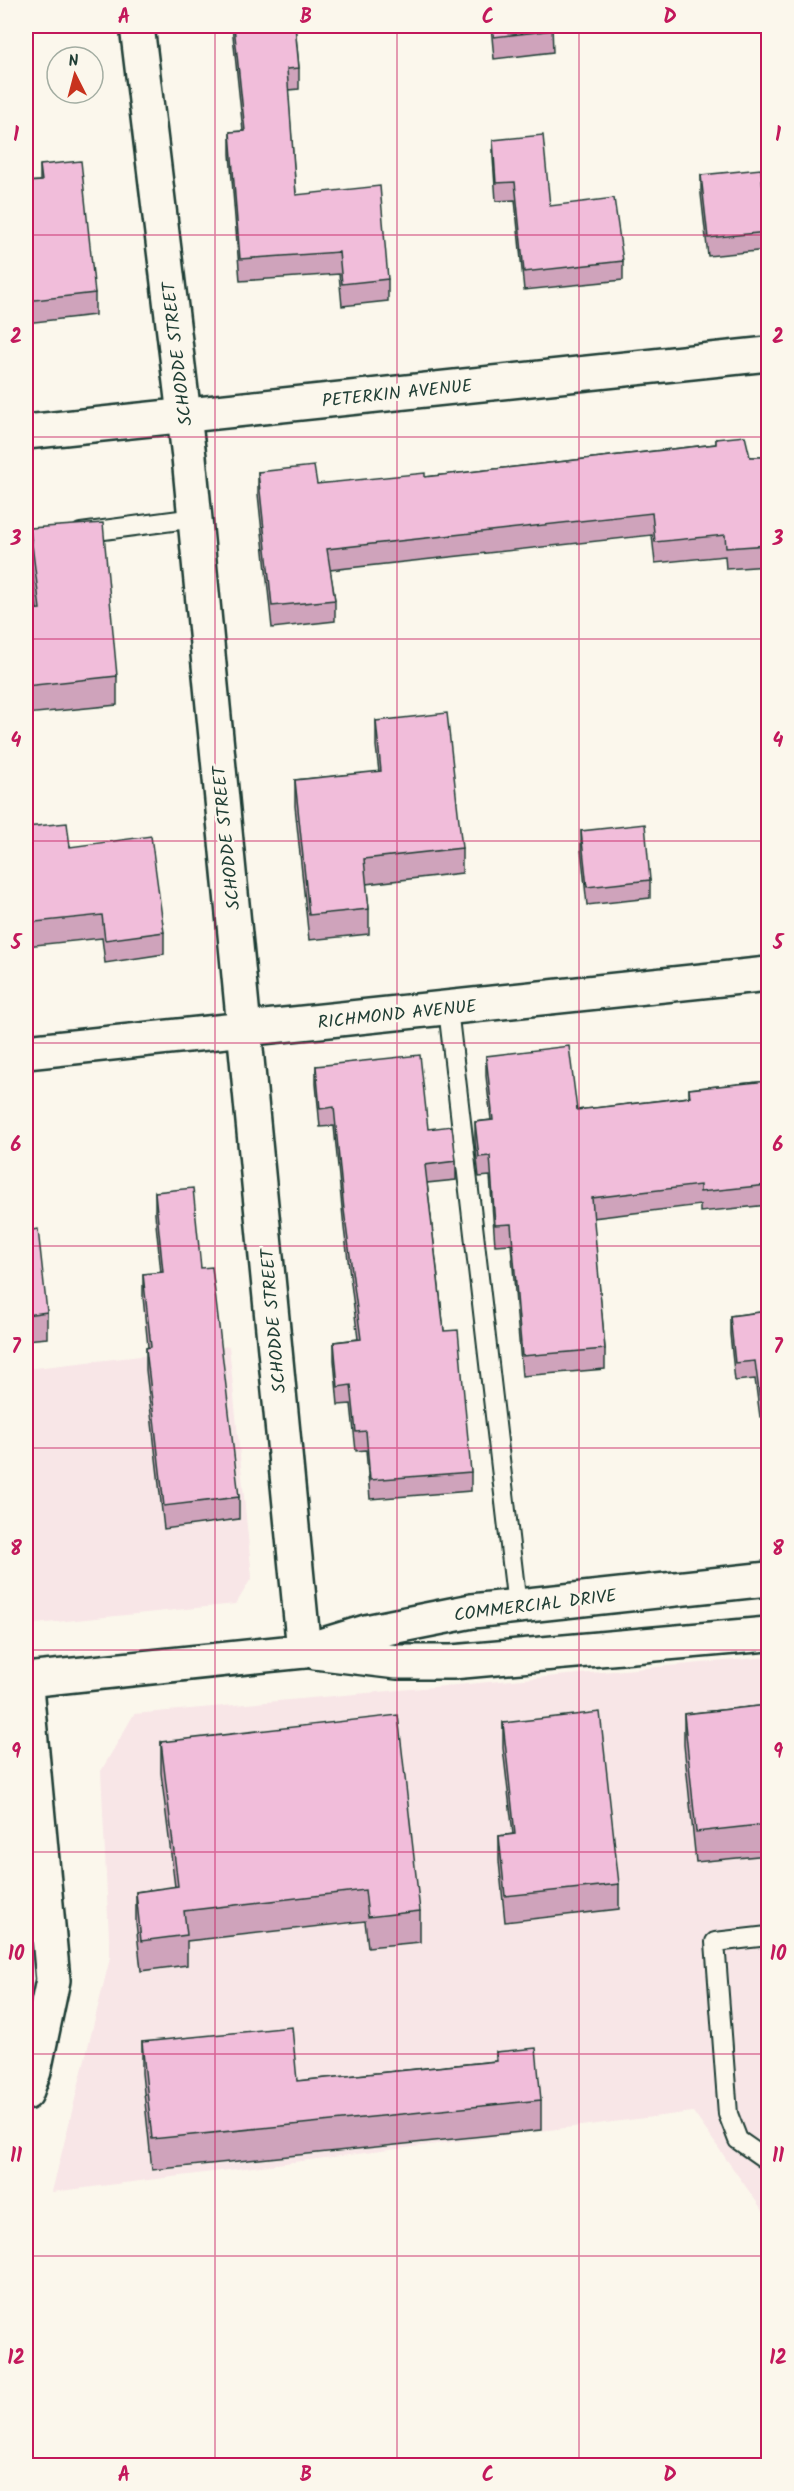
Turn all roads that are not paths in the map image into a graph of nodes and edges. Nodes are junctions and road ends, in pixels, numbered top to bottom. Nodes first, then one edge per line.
1 (137, 26) edge
2 (768, 354) edge
3 (184, 415) junction
4 (26, 432) edge
5 (195, 518) junction
6 (59, 535) edge
7 (768, 974) edge
8 (448, 1009) junction
9 (245, 1030) junction
10 (26, 1052) edge
11 (768, 1579) edge
12 (517, 1606) junction
13 (768, 1634) edge
14 (304, 1651) junction
15 (26, 1680) edge
16 (26, 1687) edge
17 (768, 1936) edge
18 (26, 2093) edge
19 (768, 2162) edge

1 - 3 street, SCHODDE STREET
2 - 3 street, PETERKIN AVENUE
3 - 4 street, PETERKIN AVENUE
3 - 5 street, SCHODDE STREET
5 - 6 lane
5 - 9 street, SCHODDE STREET
7 - 8 street, RICHMOND AVENUE
8 - 9 street, RICHMOND AVENUE
8 - 12 lane
9 - 10 street, RICHMOND AVENUE
9 - 14 street, SCHODDE STREET
11 - 12 street, COMMERCIAL DRIVE
12 - 14 street, COMMERCIAL DRIVE
13 - 14 street, COMMERCIAL DRIVE
14 - 15 street, COMMERCIAL DRIVE
16 - 18 street
17 - 19 lane

